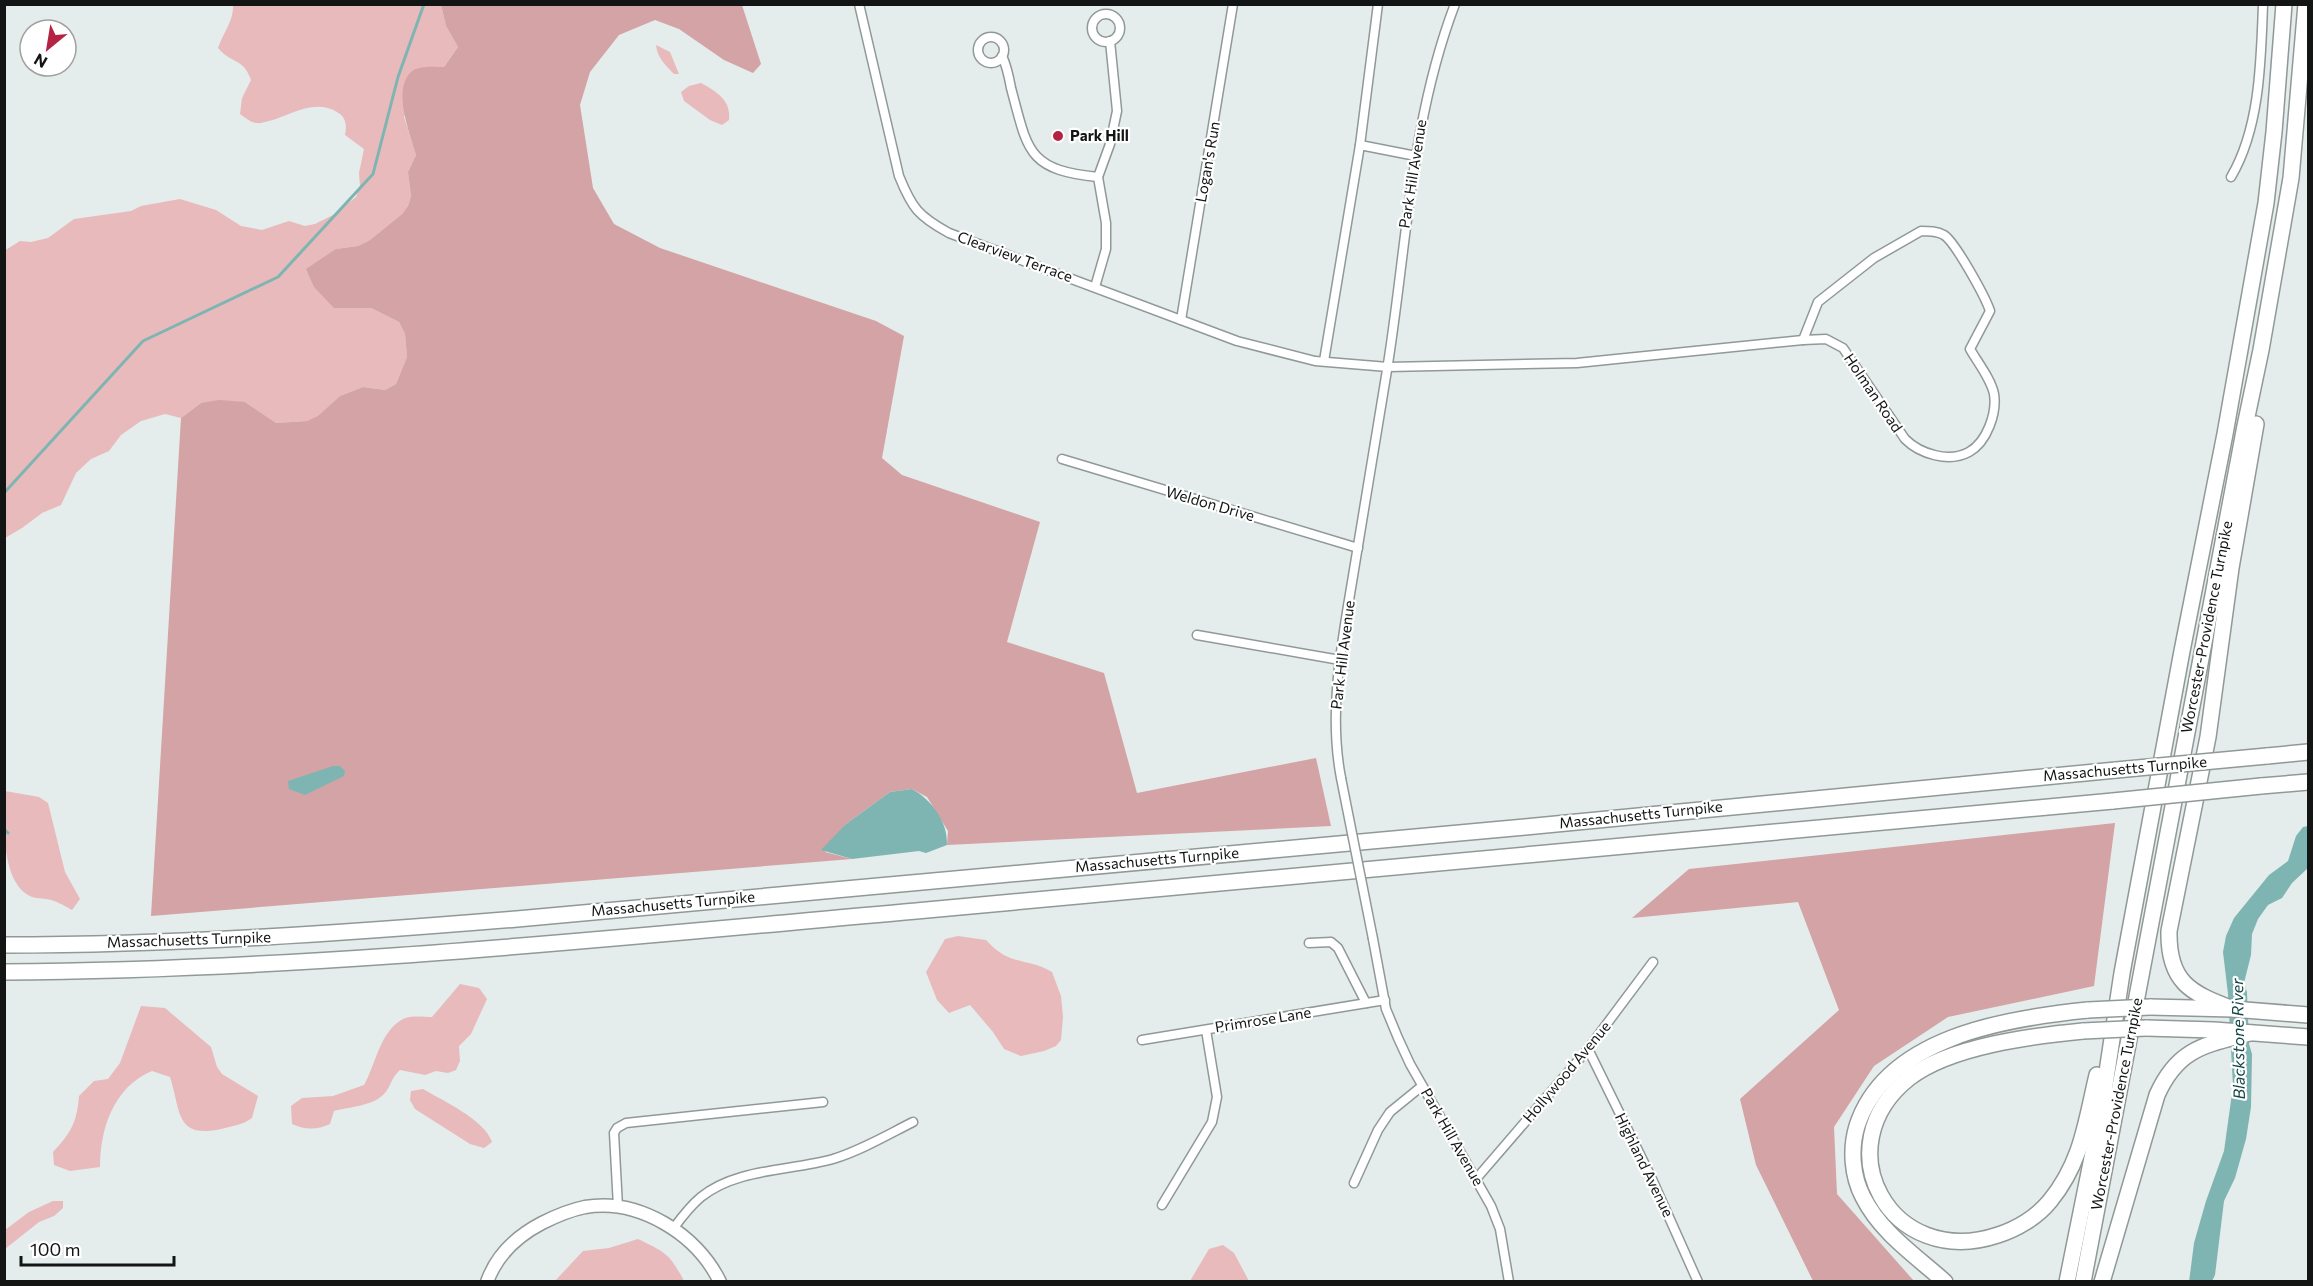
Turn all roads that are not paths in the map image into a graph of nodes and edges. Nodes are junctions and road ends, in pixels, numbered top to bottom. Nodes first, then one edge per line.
1 (859, 4) edge
2 (1233, 4) edge
3 (1378, 4) edge
4 (1455, 4) edge
5 (2263, 4) edge
6 (2284, 4) edge
7 (2306, 4) edge
8 (1110, 41) dead end
9 (1002, 56) dead end
10 (1360, 145) junction
11 (1416, 156) junction
12 (1098, 177) junction
13 (2231, 177) dead end
14 (1095, 287) junction
15 (1181, 320) junction
16 (1803, 340) junction
17 (2261, 350) junction
18 (1323, 361) junction
19 (1388, 366) junction
20 (1062, 459) dead end
21 (1358, 548) junction
22 (1197, 635) dead end
23 (1340, 660) junction
24 (2308, 752) edge
25 (2308, 782) edge
26 (1309, 943) dead end
27 (4, 945) edge
28 (1653, 962) dead end
29 (4, 972) edge
30 (2122, 973) junction
31 (1385, 1000) junction
32 (1366, 1004) junction
33 (2213, 1005) junction
34 (2308, 1015) edge
35 (1206, 1030) junction
36 (2215, 1036) junction
37 (2308, 1037) edge
38 (1142, 1040) dead end
39 (1588, 1049) junction
40 (1422, 1086) junction
41 (823, 1102) dead end
42 (913, 1122) dead end
43 (1476, 1179) junction
44 (1354, 1184) dead end
45 (1162, 1205) dead end
46 (618, 1207) junction
47 (673, 1229) junction
48 (487, 1281) edge
49 (720, 1281) edge
50 (1509, 1281) edge
51 (1698, 1281) edge
52 (1945, 1281) edge
53 (2067, 1281) edge
54 (2083, 1281) edge
55 (2102, 1281) edge

1 - 14 street, Clearview Terrace
2 - 15 street, Logan's Run
3 - 10 street
4 - 11 street, Park Hill Avenue
5 - 13 street
6 - 30 highway, Worcester-Providence Turnpike
7 - 17 highway, Worcester-Providence Turnpike
8 - 12 street
9 - 12 street
10 - 11 street
10 - 18 street
11 - 19 street, Park Hill Avenue
12 - 14 street
14 - 15 street, Clearview Terrace
15 - 18 street, Clearview Terrace
16 - 16 street, Holman Road
16 - 19 street, Holman Road
17 - 33 highway
17 - 54 highway, Worcester-Providence Turnpike
18 - 19 street, Clearview Terrace
19 - 21 street, Park Hill Avenue
20 - 21 street, Weldon Drive
21 - 23 street, Park Hill Avenue
22 - 23 street
23 - 31 street, Park Hill Avenue, bridge
24 - 27 highway, Massachusetts Turnpike, bridge
25 - 29 highway, Massachusetts Turnpike, bridge
26 - 32 street
28 - 39 street, Hollywood Avenue
30 - 36 highway, bridge
30 - 53 highway, Worcester-Providence Turnpike
31 - 32 street, Primrose Lane
31 - 40 street, Park Hill Avenue
32 - 35 street, Primrose Lane
33 - 34 highway
33 - 52 highway, bridge
35 - 38 street, Primrose Lane
35 - 45 street
36 - 37 highway
36 - 55 highway
39 - 43 street, Hollywood Avenue
39 - 51 street, Highland Avenue
40 - 43 street, Park Hill Avenue
40 - 44 street
41 - 46 street
42 - 47 street
43 - 50 street, Park Hill Avenue
46 - 47 street
46 - 48 street
47 - 49 street

